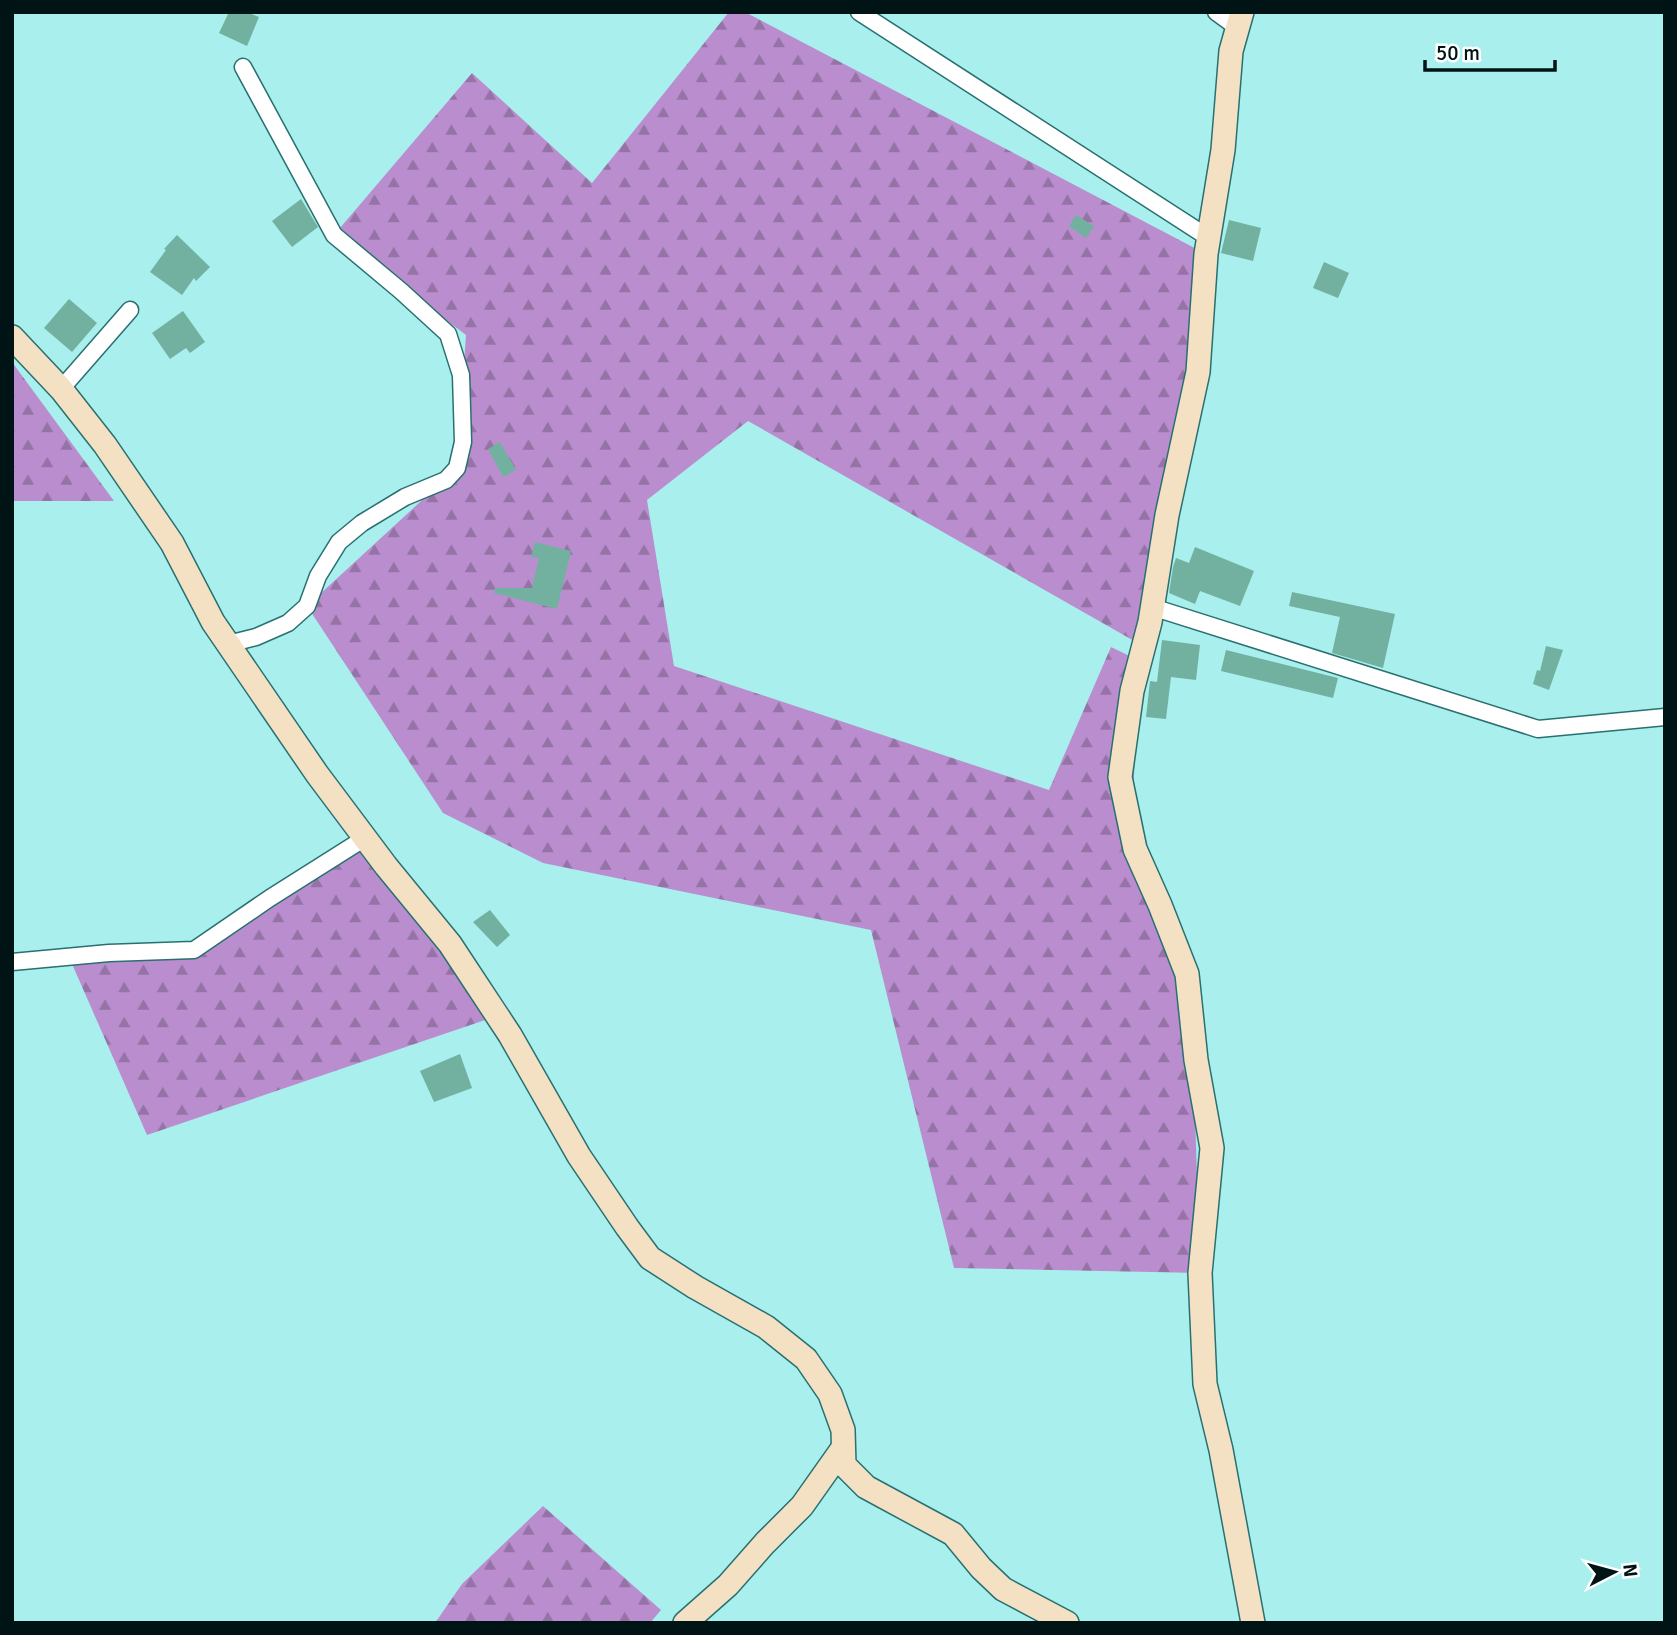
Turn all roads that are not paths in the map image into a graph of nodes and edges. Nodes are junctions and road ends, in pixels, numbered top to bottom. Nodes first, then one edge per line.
1 (859, 12) edge
2 (1216, 12) edge
3 (1240, 20) edge
4 (243, 67) dead end
5 (1209, 238) junction
6 (130, 310) dead end
7 (12, 337) edge
8 (61, 389) junction
9 (1152, 607) junction
10 (228, 644) junction
11 (1665, 717) edge
12 (365, 838) junction
13 (12, 962) edge
14 (843, 1448) junction
15 (685, 1623) edge
16 (1067, 1623) edge
17 (1253, 1623) edge

1 - 5 street
2 - 3 street
3 - 5 street
4 - 10 street
5 - 9 street
6 - 8 street
7 - 8 street
8 - 10 street
9 - 11 street
9 - 17 street
10 - 12 street
12 - 13 street
12 - 14 street
14 - 15 street
14 - 16 street

